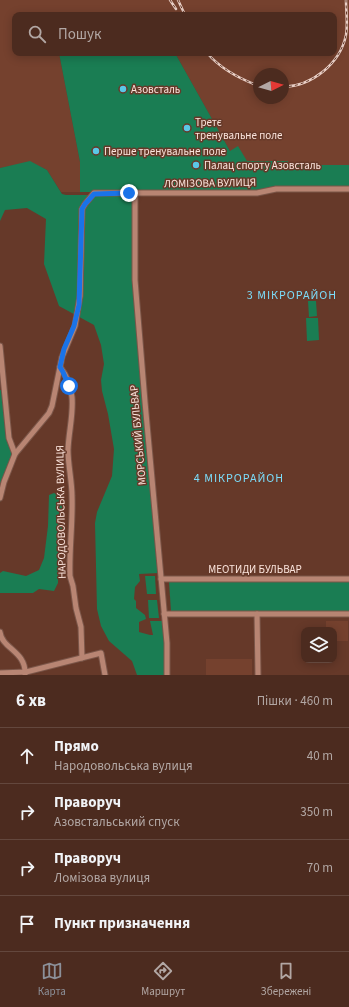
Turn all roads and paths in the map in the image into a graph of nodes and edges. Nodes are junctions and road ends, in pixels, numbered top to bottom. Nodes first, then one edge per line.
1 (349, 189) edge
2 (135, 193) junction
3 (0, 346) edge
4 (60, 367) junction
5 (15, 454) junction
6 (0, 498) edge
7 (161, 579) junction
8 (349, 579) edge
9 (164, 614) junction
10 (257, 614) junction
11 (349, 614) edge
12 (0, 632) edge
13 (82, 658) junction
14 (0, 673) edge
15 (25, 674) edge
16 (105, 675) edge
17 (167, 675) edge
18 (258, 675) edge

1 - 2 street, ЛОМІЗОВА ВУЛИЦЯ
2 - 4 street, ЛОМІЗОВА ВУЛИЦЯ
2 - 7 street, МОРСЬКИЙ БУЛЬВАР
3 - 5 street
4 - 5 street
4 - 13 street, НАРОДОВОЛЬСЬКА ВУЛИЦЯ
5 - 6 street
7 - 8 street, МЕОТИДИ БУЛЬВАР
7 - 9 street, МОРСЬКИЙ БУЛЬВАР
9 - 10 street
9 - 17 street, МОРСЬКИЙ БУЛЬВАР
10 - 11 street
10 - 18 street
12 - 15 street
13 - 15 street
13 - 16 street
14 - 15 street

